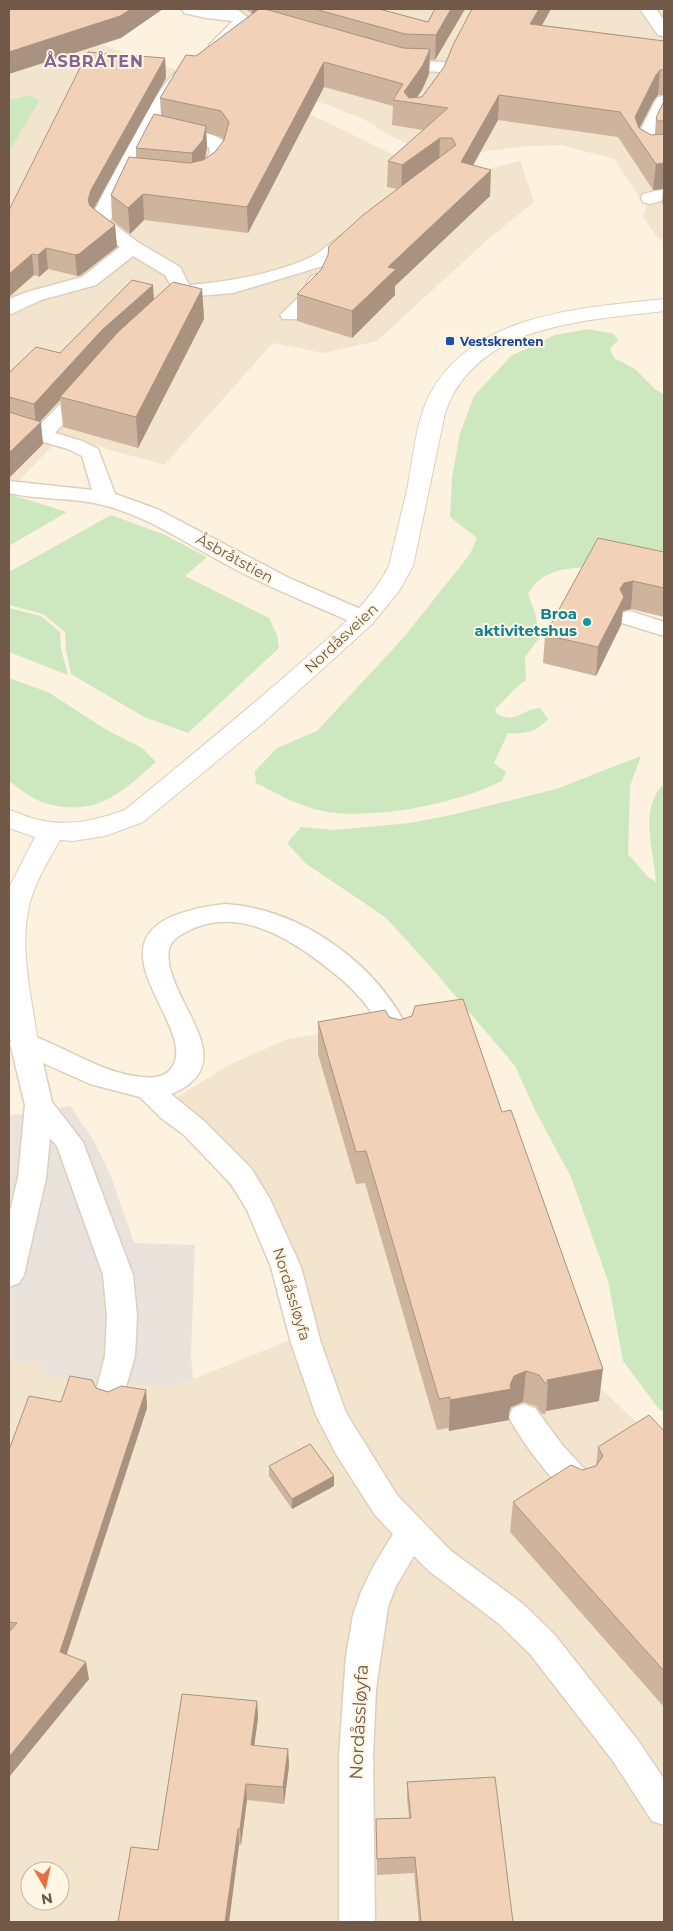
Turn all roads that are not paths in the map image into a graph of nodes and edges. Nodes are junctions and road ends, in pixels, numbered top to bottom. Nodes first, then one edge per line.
1 (190, 9) edge
2 (648, 9) edge
3 (246, 18) edge
4 (664, 31) edge
5 (381, 61) edge
6 (443, 68) edge
7 (664, 101) edge
8 (150, 127) junction
9 (664, 153) edge
10 (189, 183) edge
11 (371, 224) edge
12 (132, 247) junction
13 (316, 262) junction
14 (178, 292) junction
15 (664, 305) edge
16 (9, 309) edge
17 (290, 315) dead end
18 (147, 324) edge
19 (97, 375) edge
20 (9, 426) edge
21 (41, 436) junction
22 (9, 487) edge
23 (105, 498) junction
24 (630, 618) dead end
25 (364, 619) junction
26 (664, 629) edge
27 (9, 818) edge
28 (51, 832) junction
29 (399, 1040) edge
30 (16, 1053) edge
31 (147, 1088) junction
32 (39, 1105) junction
33 (9, 1275) edge
34 (110, 1395) edge
35 (524, 1417) dead end
36 (581, 1486) edge
37 (411, 1533) junction
38 (664, 1809) edge
39 (357, 1922) edge

1 - 3 lane
2 - 4 lane
3 - 8 lane
5 - 6 lane
7 - 9 lane
8 - 10 lane
8 - 12 lane
11 - 13 lane
12 - 14 lane
12 - 16 lane
13 - 14 lane
13 - 17 lane
14 - 18 lane
15 - 25 street, Nordåsveien
19 - 21 lane
20 - 21 lane
21 - 23 lane
22 - 23 lane, Åsbråtstien
23 - 25 lane, Åsbråtstien
24 - 26 lane
25 - 28 street, Nordåsveien
27 - 28 street, Nordåsveien
28 - 30 street
29 - 31 lane
30 - 31 lane
30 - 32 lane
31 - 37 lane, Nordåssløyfa
32 - 33 lane
32 - 34 lane
35 - 36 lane
37 - 38 lane, Nordåssløyfa
37 - 39 lane, Nordåssløyfa

